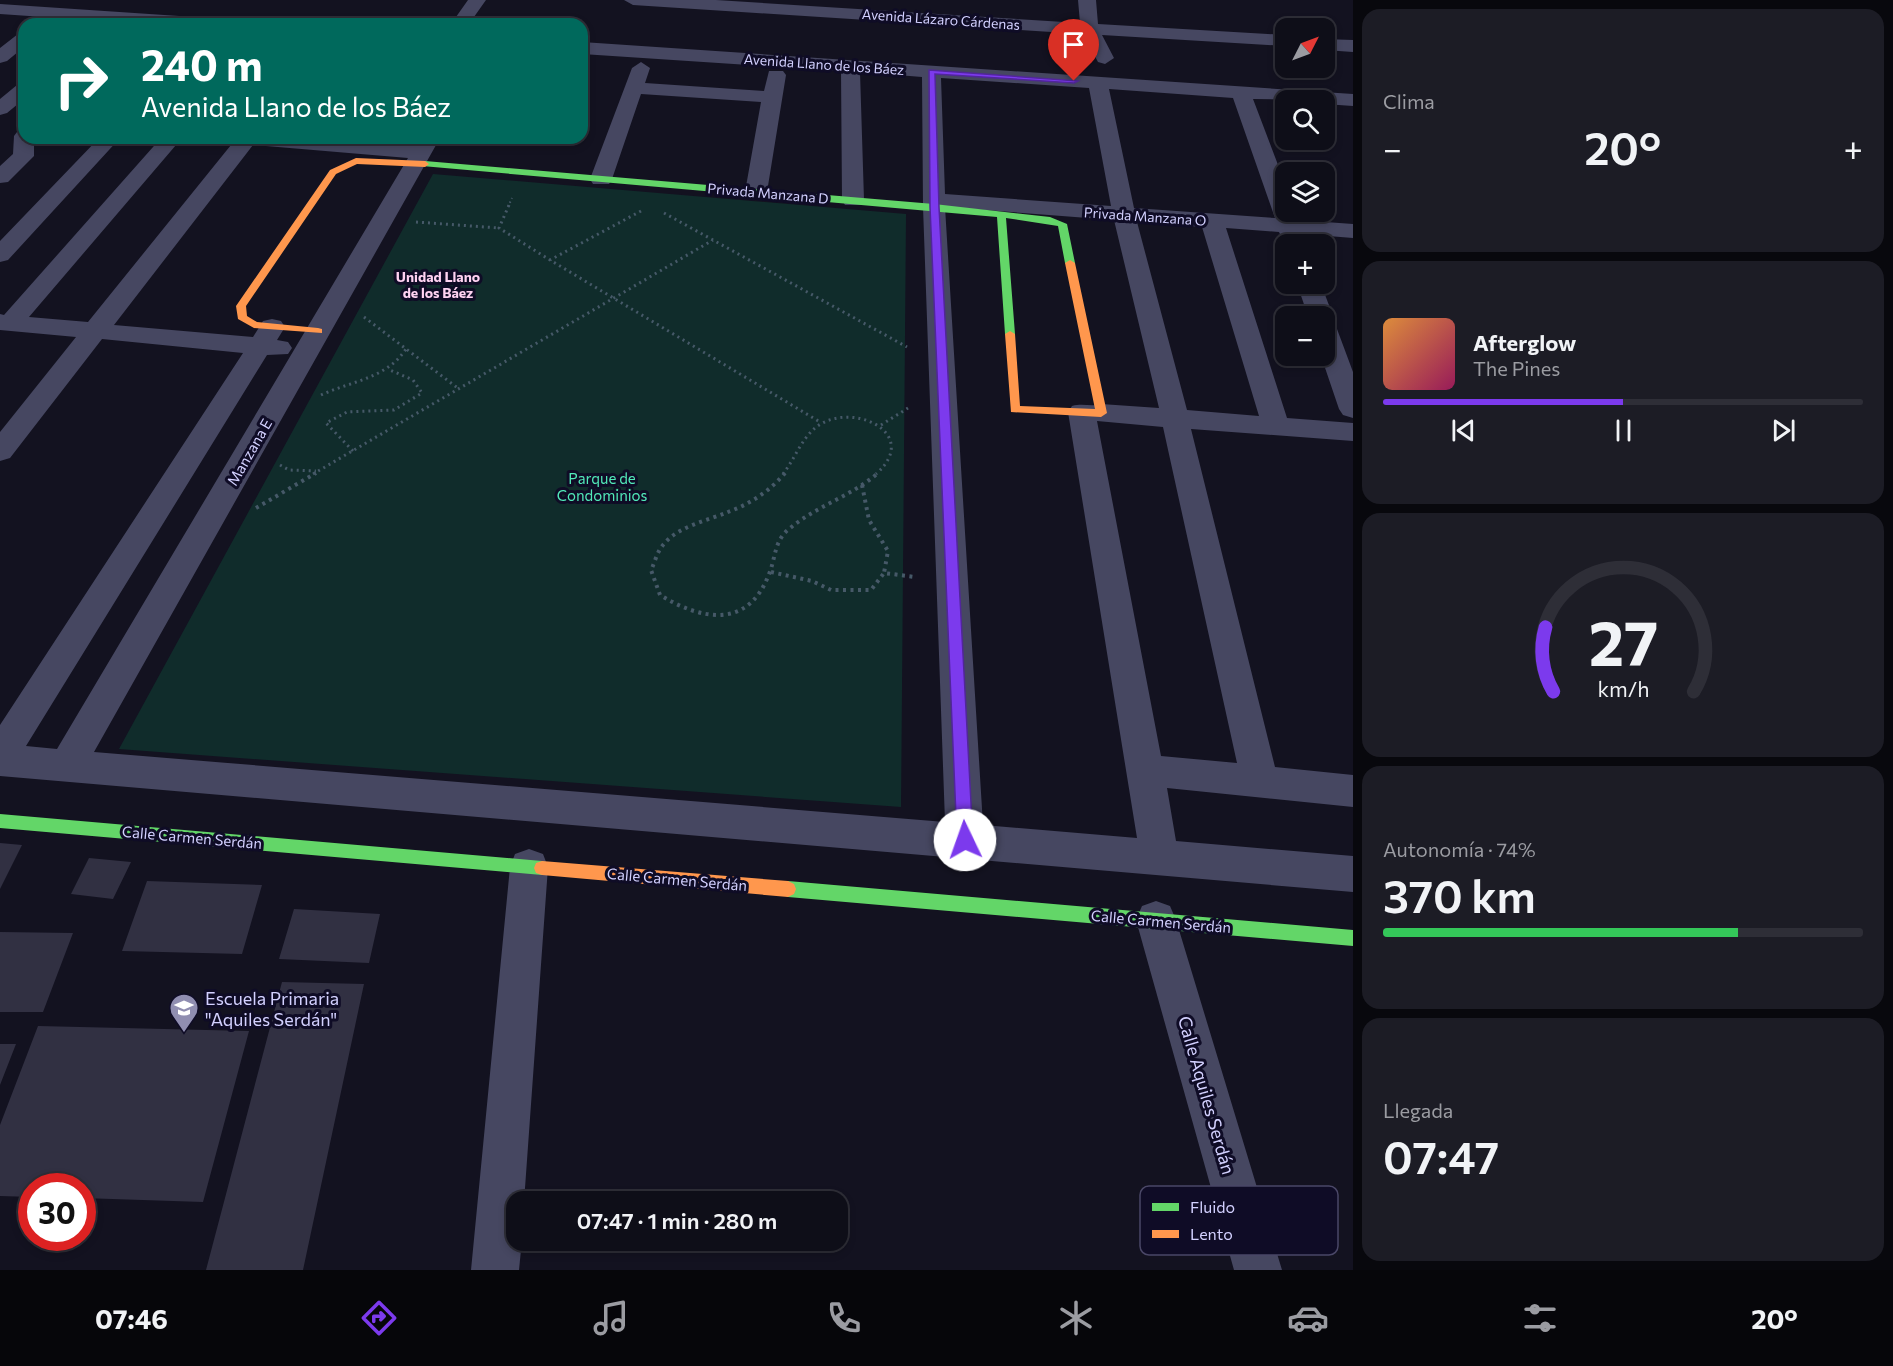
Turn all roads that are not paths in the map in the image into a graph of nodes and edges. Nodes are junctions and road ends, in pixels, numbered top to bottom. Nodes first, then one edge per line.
1 (477, 0) edge
2 (633, 0) edge
3 (1087, 0) edge
4 (0, 9) edge
5 (56, 13) junction
6 (49, 18) edge
7 (92, 18) edge
8 (464, 18) edge
9 (1089, 28) junction
10 (1275, 40) edge
11 (1335, 45) edge
12 (1353, 46) edge
13 (588, 48) edge
14 (647, 52) junction
15 (18, 56) edge
16 (1105, 58) dead end
17 (779, 61) junction
18 (850, 66) junction
19 (931, 72) junction
20 (12, 73) edge
21 (1098, 82) junction
22 (634, 88) junction
23 (1241, 92) junction
24 (773, 97) junction
25 (1353, 100) edge
26 (0, 109) edge
27 (0, 117) edge
28 (18, 118) edge
29 (24, 144) edge
30 (104, 144) edge
31 (167, 144) edge
32 (241, 144) edge
33 (328, 144) edge
34 (381, 144) edge
35 (422, 152) edge
36 (333, 172) junction
37 (0, 177) edge
38 (601, 179) junction
39 (756, 192) junction
40 (853, 200) junction
41 (935, 203) junction
42 (1001, 214) junction
43 (1124, 215) junction
44 (1212, 221) junction
45 (1353, 231) edge
46 (1286, 234) edge
47 (1292, 234) edge
48 (1307, 234) edge
49 (0, 255) edge
50 (5, 322) edge
51 (94, 330) junction
52 (266, 336) junction
53 (313, 341) junction
54 (1335, 359) edge
55 (1353, 409) edge
56 (1091, 413) junction
57 (1175, 418) junction
58 (1276, 426) junction
59 (1353, 432) edge
60 (0, 451) edge
61 (0, 758) edge
62 (67, 765) junction
63 (1146, 770) junction
64 (1260, 782) junction
65 (1353, 791) edge
66 (0, 820) edge
67 (965, 840) junction
68 (1159, 857) junction
69 (529, 867) junction
70 (1353, 874) edge
71 (1156, 920) junction
72 (1353, 938) edge
73 (1234, 1186) edge
74 (1254, 1255) edge
75 (495, 1270) edge
76 (1258, 1270) edge

1 - 8 street
2 - 9 street, Avenida Lázaro Cárdenas
3 - 9 street
4 - 5 street
5 - 6 street
5 - 7 street
9 - 10 street, Avenida Lázaro Cárdenas
9 - 16 street
11 - 12 street
13 - 14 street, Avenida Llano de los Báez
14 - 17 street, Avenida Llano de los Báez
14 - 22 street
15 - 20 street
17 - 18 street, Avenida Llano de los Báez
17 - 24 street
18 - 19 street, Avenida Llano de los Báez
18 - 40 street
19 - 21 street, Avenida Llano de los Báez
19 - 41 street
20 - 26 street
21 - 23 street, Avenida Llano de los Báez
21 - 43 street
22 - 24 street
22 - 38 street
23 - 25 street, Avenida Llano de los Báez
23 - 47 street
24 - 39 street
27 - 28 street
29 - 37 street
30 - 49 street
31 - 50 street
32 - 51 street
33 - 36 street
34 - 35 street
35 - 36 street, Privada Manzana D
35 - 38 street, Privada Manzana D
35 - 53 street, Manzana E
36 - 52 street
38 - 39 street, Privada Manzana D
39 - 40 street, Privada Manzana D
40 - 41 street, Privada Manzana D
41 - 42 street, Privada Manzana D
41 - 43 street, Privada Manzana O
41 - 67 street
42 - 56 street, Privada Manzana D
42 - 56 street
43 - 44 street, Privada Manzana O
43 - 57 street
44 - 46 street, Privada Manzana O
44 - 58 street
45 - 48 street, Privada Manzana O
50 - 51 street
51 - 52 street
51 - 60 street
52 - 53 street
52 - 61 street
53 - 62 street, Manzana E
54 - 55 street
56 - 57 street
56 - 63 street
57 - 58 street
57 - 64 street
58 - 59 street
61 - 62 street
62 - 67 street
63 - 64 street
63 - 68 street
64 - 65 street
66 - 69 street, Calle Carmen Serdán
67 - 68 street
68 - 70 street
69 - 71 street, Calle Carmen Serdán
69 - 75 street
71 - 72 street, Calle Carmen Serdán
71 - 73 street, Calle Aquiles Serdán
74 - 76 street, Calle Aquiles Serdán

